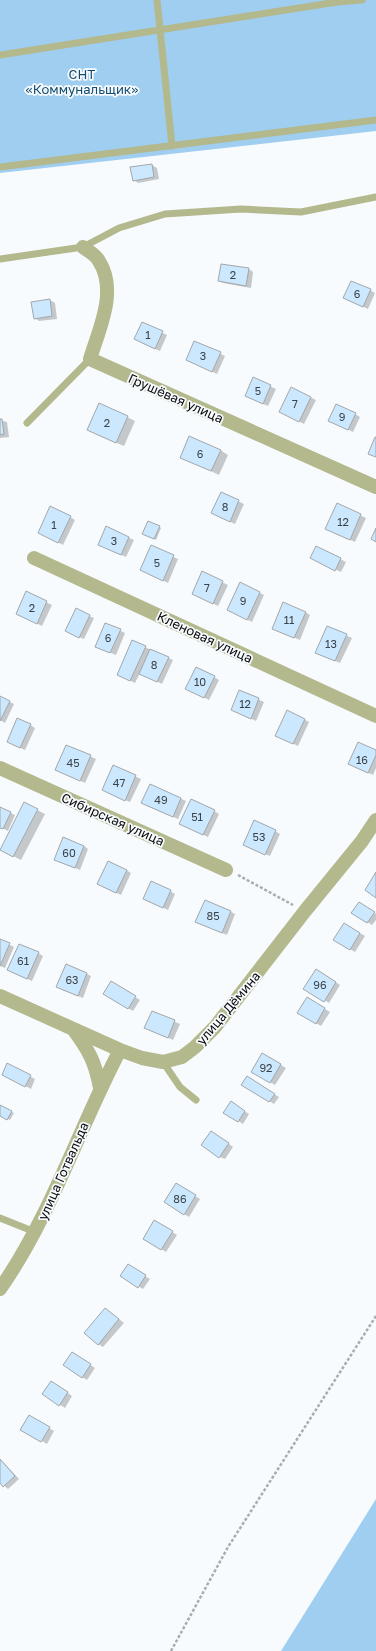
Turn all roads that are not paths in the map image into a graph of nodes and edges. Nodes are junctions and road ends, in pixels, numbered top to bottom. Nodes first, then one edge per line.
1 (157, 0) edge
2 (362, 0) edge
3 (160, 30) junction
4 (0, 54) edge
5 (376, 120) edge
6 (172, 146) junction
7 (0, 168) edge
8 (376, 197) edge
9 (83, 247) junction
10 (0, 259) edge
11 (90, 359) junction
12 (27, 423) dead end
13 (376, 487) edge
14 (34, 558) dead end
15 (376, 716) edge
16 (0, 768) edge
17 (376, 820) edge
18 (226, 870) road end
19 (0, 996) edge
20 (72, 1028) junction
21 (120, 1050) junction
22 (163, 1062) junction
23 (100, 1088) junction
24 (196, 1100) dead end
25 (0, 1218) edge
26 (35, 1232) junction
27 (0, 1289) edge

1 - 3 lane
2 - 3 lane
3 - 4 lane
3 - 6 lane
5 - 6 lane
6 - 7 lane
8 - 9 lane
9 - 10 lane
9 - 11 street
11 - 12 lane
11 - 13 street, Грушёвая улица
14 - 15 street, Кленовая улица
16 - 18 street, Сибирская улица
17 - 22 street, улица Дёмина
19 - 20 street, улица Дёмина
20 - 21 street, улица Дёмина
20 - 23 street
21 - 22 street, улица Дёмина
21 - 23 street, улица Готвальда
22 - 24 lane
23 - 26 street, улица Готвальда
25 - 26 lane
26 - 27 street, улица Готвальда

